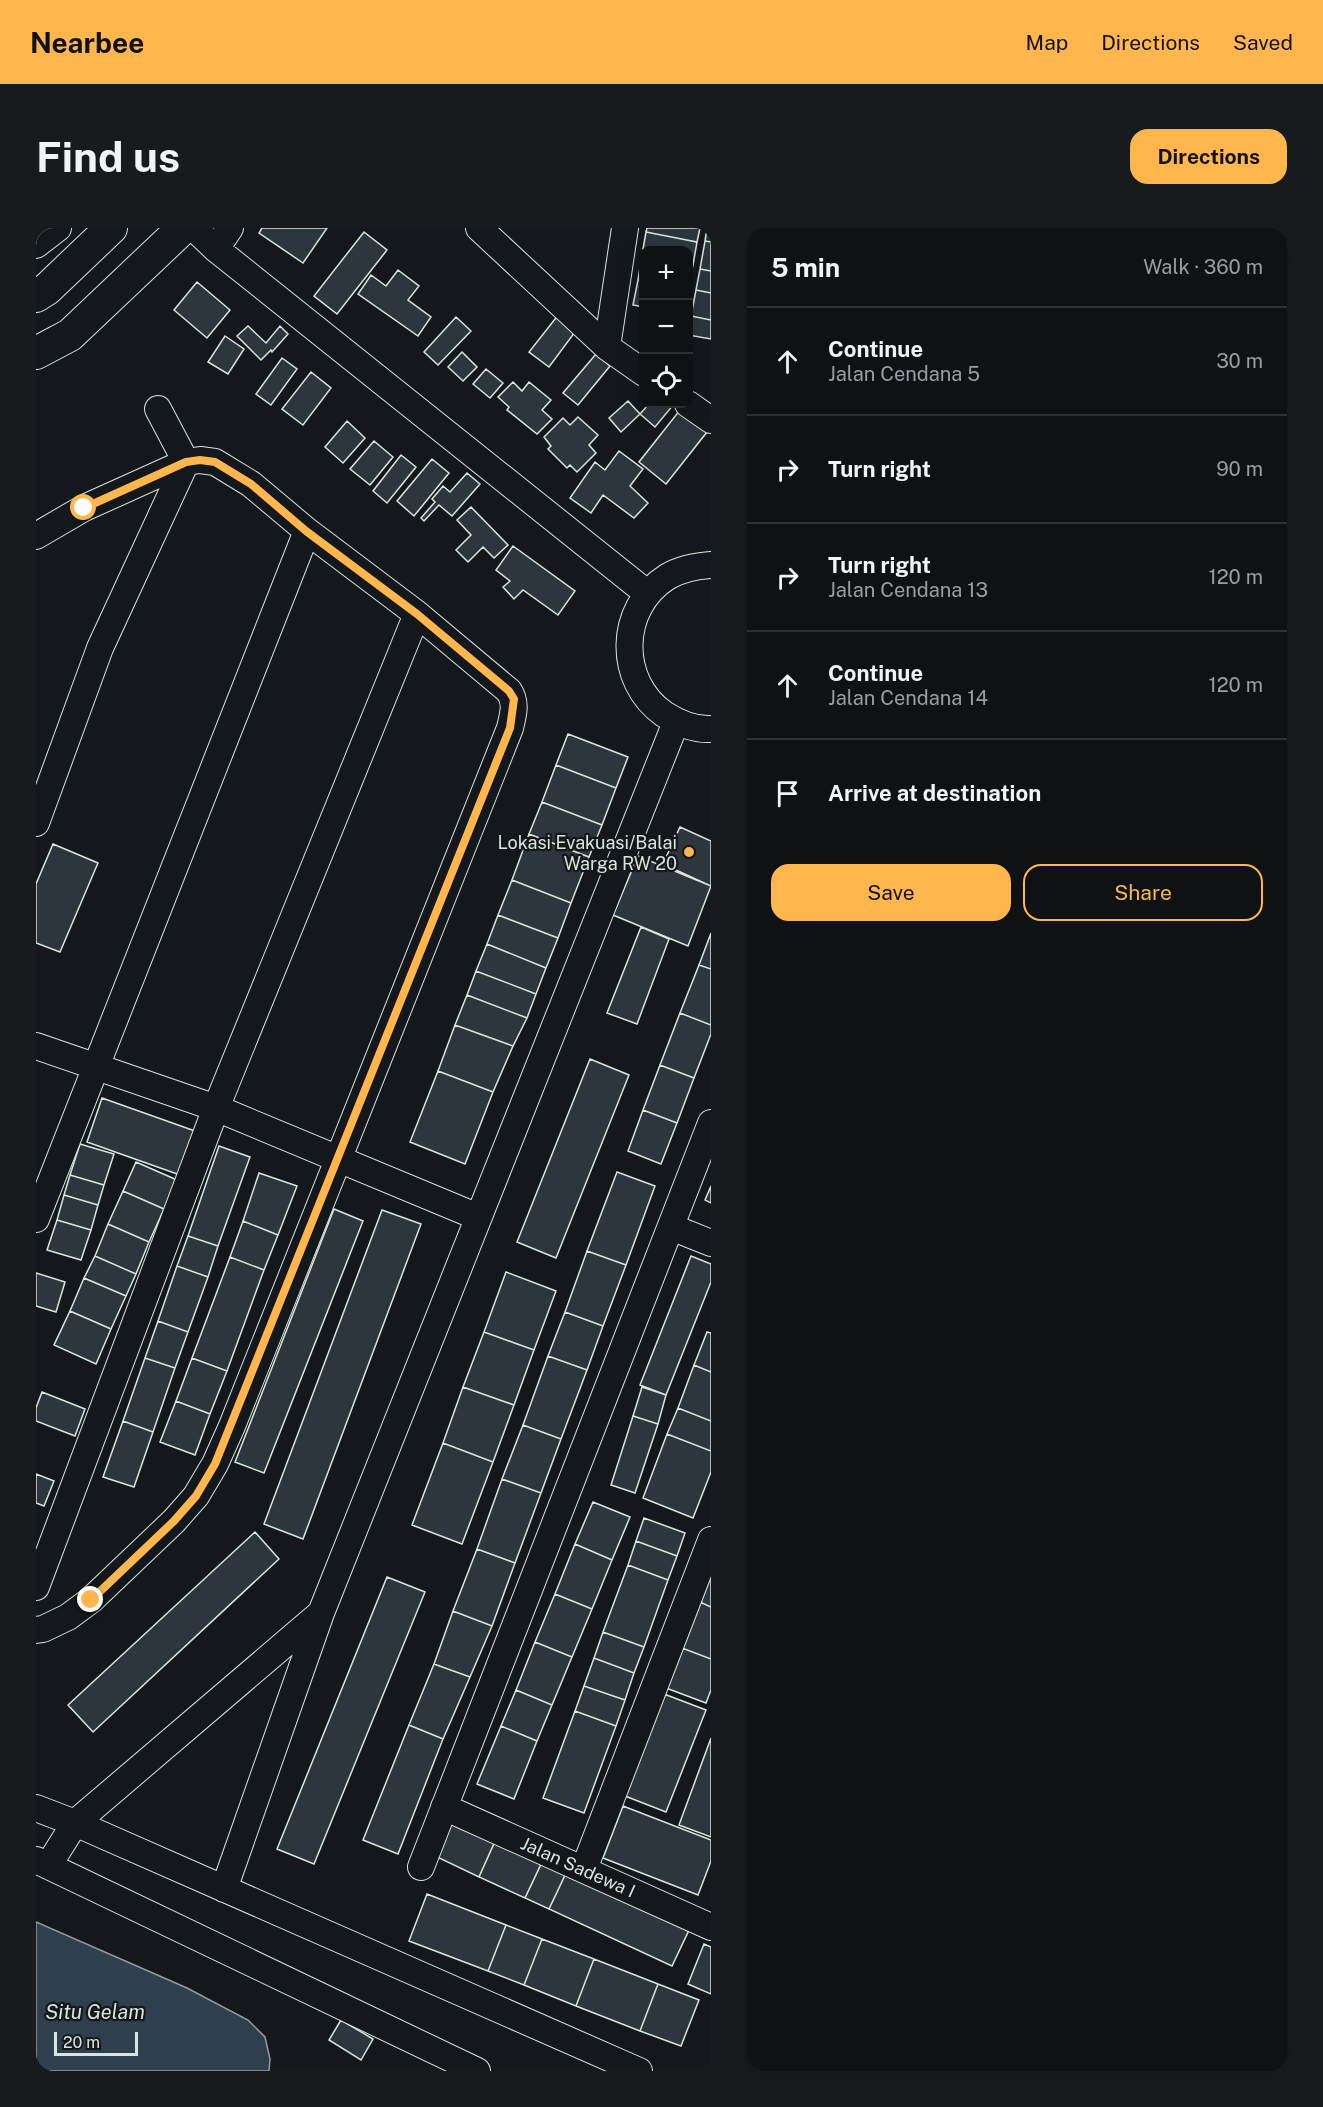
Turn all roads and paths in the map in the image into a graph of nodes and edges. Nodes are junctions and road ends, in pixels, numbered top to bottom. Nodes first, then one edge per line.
1 (58, 228) edge
2 (111, 228) edge
3 (183, 228) edge
4 (194, 228) edge
5 (625, 228) edge
6 (485, 230) edge
7 (223, 238) edge
8 (36, 245) edge
9 (36, 296) edge
10 (607, 347) junction
11 (36, 353) edge
12 (639, 369) edge
13 (693, 407) edge
14 (158, 409) dead end
15 (711, 420) edge
16 (186, 462) junction
17 (306, 531) junction
18 (36, 536) edge
19 (711, 565) edge
20 (648, 594) junction
21 (417, 614) junction
22 (676, 722) junction
23 (711, 729) edge
24 (36, 823) edge
25 (36, 1046) edge
26 (97, 1067) junction
27 (216, 1108) junction
28 (711, 1123) edge
29 (339, 1158) junction
30 (478, 1217) junction
31 (36, 1219) edge
32 (671, 1227) junction
33 (711, 1243) edge
34 (710, 1547) edge
35 (36, 1587) edge
36 (321, 1612) junction
37 (36, 1630) edge
38 (444, 1807) junction
39 (36, 1808) edge
40 (71, 1828) junction
41 (46, 1861) edge
42 (421, 1867) dead end
43 (584, 1869) junction
44 (224, 1889) junction
45 (709, 1918) edge
46 (477, 2071) edge
47 (639, 2071) edge

1 - 8 street
2 - 9 street
3 - 11 street
4 - 7 street
5 - 10 street
6 - 10 street
7 - 20 street
10 - 12 street
13 - 15 street
14 - 16 street
16 - 17 street
16 - 18 street
16 - 24 street
17 - 21 street
17 - 26 street
19 - 20 street
20 - 22 street
21 - 27 street
21 - 29 street
22 - 23 street
22 - 30 street
25 - 26 street
26 - 27 street
26 - 31 street
27 - 29 street
27 - 35 street
28 - 32 street
29 - 30 street
29 - 37 street
30 - 36 street
32 - 33 street
32 - 38 street
34 - 43 street
36 - 40 street
36 - 44 street
38 - 42 street
38 - 43 street, Jalan Sadewa I
39 - 40 street
40 - 41 street
40 - 44 street
41 - 46 street
43 - 45 street, Jalan Sadewa I
44 - 47 street

